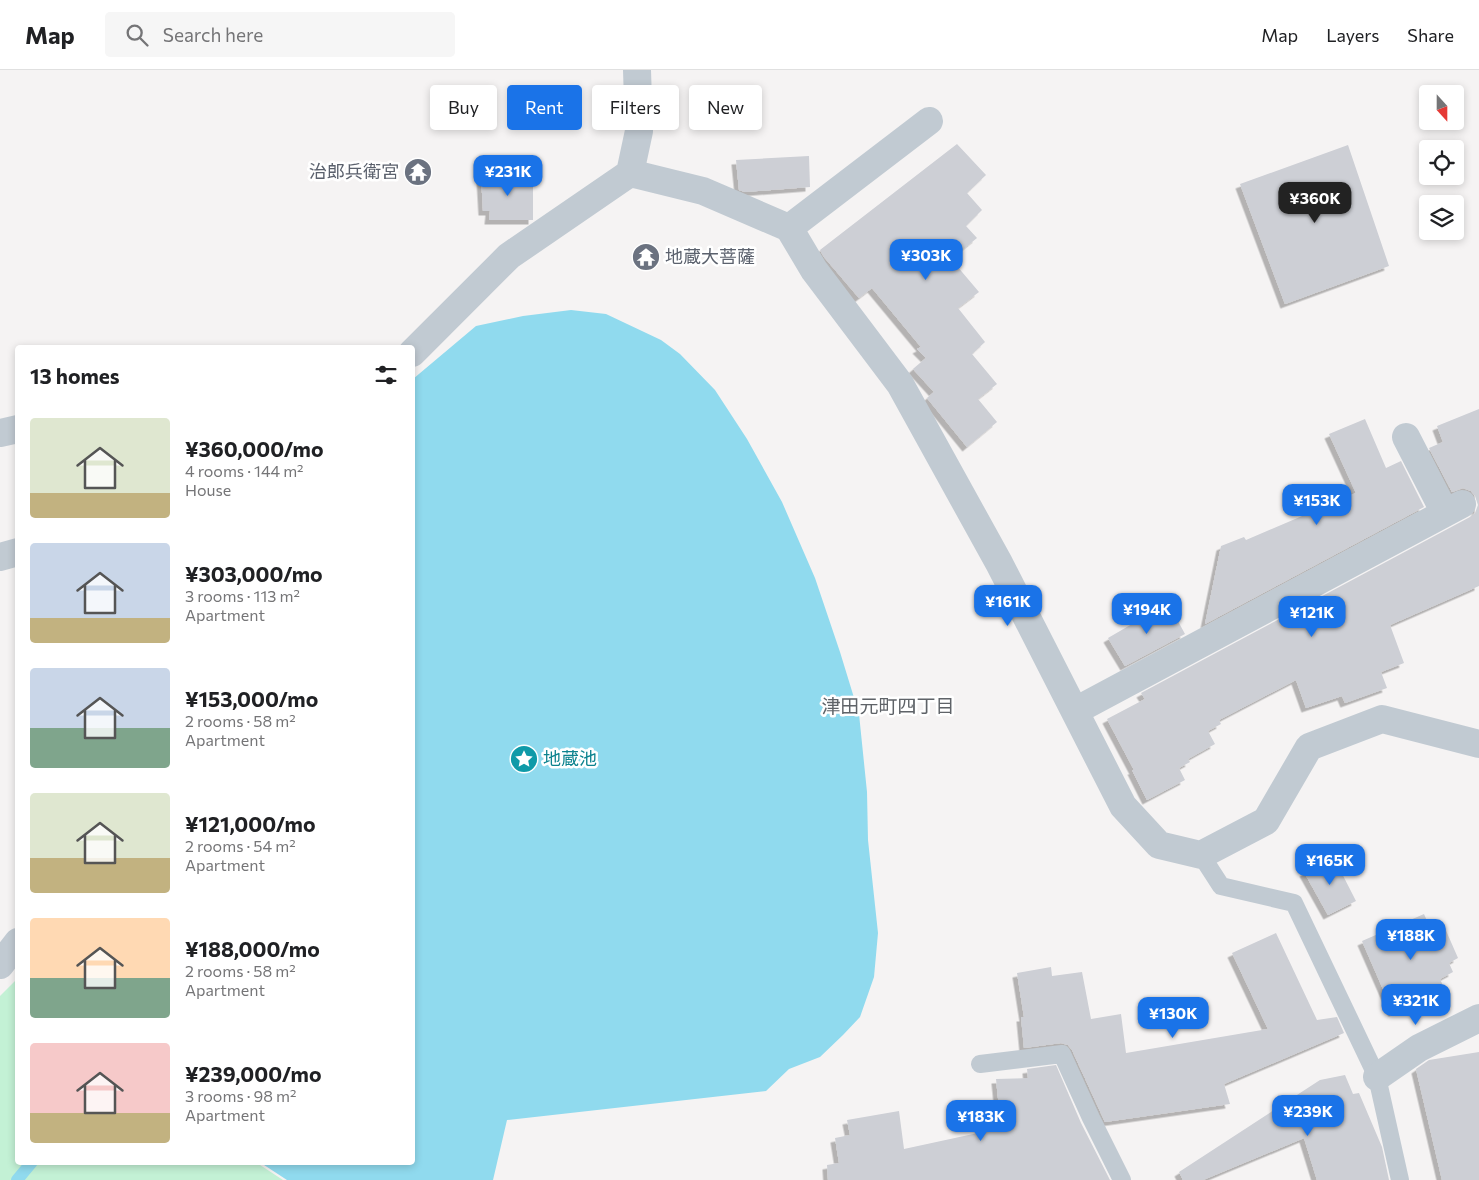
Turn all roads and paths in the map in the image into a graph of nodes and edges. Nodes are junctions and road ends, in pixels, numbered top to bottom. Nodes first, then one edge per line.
1 (637, 70) edge
2 (929, 121) dead end
3 (630, 173) junction
4 (789, 228) junction
5 (415, 350) edge
6 (15, 430) edge
7 (0, 433) edge
8 (1406, 437) dead end
9 (15, 553) edge
10 (0, 557) edge
11 (1075, 711) junction
12 (1479, 744) edge
13 (1201, 855) junction
14 (15, 946) edge
15 (0, 965) edge
16 (1479, 1018) edge
17 (980, 1064) dead end
18 (1378, 1077) junction
19 (1122, 1180) edge
20 (1400, 1180) edge

1 - 3 street
2 - 4 street
3 - 4 street
3 - 5 street
4 - 11 street
6 - 7 street
8 - 11 street
9 - 10 street
11 - 13 street
12 - 13 street
13 - 18 lane
14 - 15 street
16 - 18 street
17 - 19 lane
18 - 20 lane

